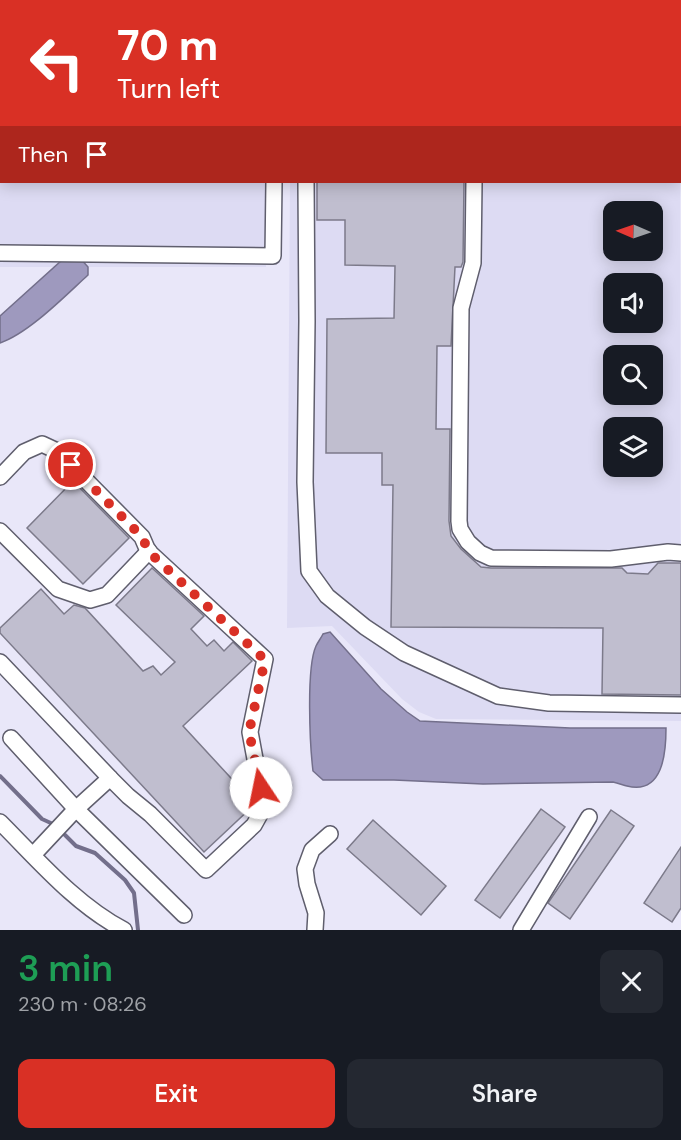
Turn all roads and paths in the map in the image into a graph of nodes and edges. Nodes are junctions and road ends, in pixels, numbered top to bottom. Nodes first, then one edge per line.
1 (274, 183) edge
2 (306, 183) edge
3 (474, 183) edge
4 (0, 254) edge
5 (0, 477) edge
6 (0, 531) edge
7 (149, 552) junction
8 (681, 553) edge
9 (0, 662) edge
10 (681, 705) edge
11 (10, 738) dead end
12 (110, 778) junction
13 (76, 809) junction
14 (589, 817) dead end
15 (0, 822) edge
16 (330, 834) dead end
17 (33, 855) junction
18 (184, 915) dead end
19 (124, 930) edge
20 (315, 930) edge
21 (521, 930) edge

1 - 4 street
2 - 10 street
3 - 8 street
5 - 7 street
6 - 7 street
7 - 12 street
9 - 12 street
11 - 13 street
12 - 13 street
13 - 17 street
13 - 18 street
14 - 21 street
15 - 17 street
16 - 20 street
17 - 19 street

